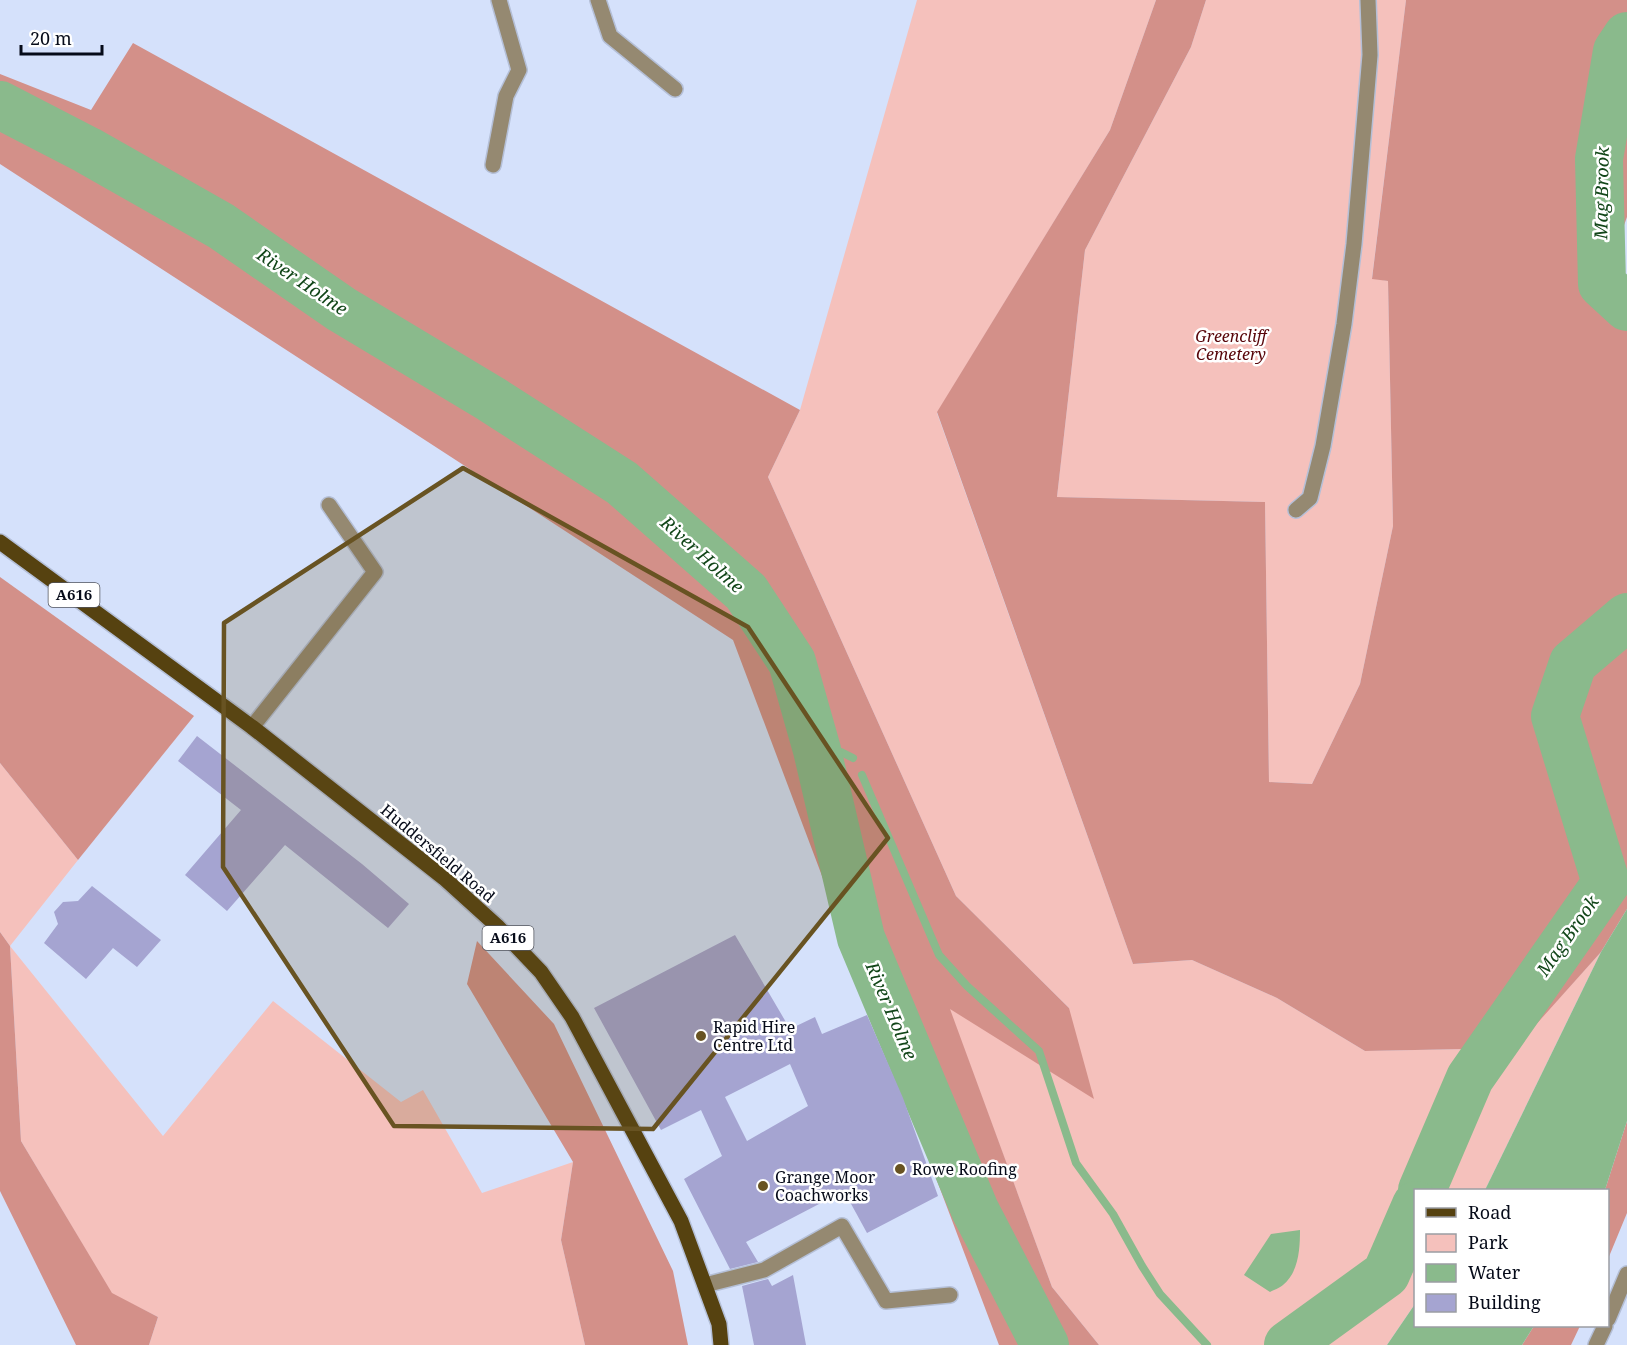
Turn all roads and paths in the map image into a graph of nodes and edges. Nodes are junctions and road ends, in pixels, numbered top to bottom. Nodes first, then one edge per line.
1 (499, 0) edge
2 (598, 0) edge
3 (1368, 0) edge
4 (675, 89) dead end
5 (493, 165) dead end
6 (329, 505) dead end
7 (1296, 510) dead end
8 (0, 542) edge
9 (252, 727) junction
10 (1627, 1274) edge
11 (705, 1285) junction
12 (950, 1295) dead end
13 (1609, 1317) edge
14 (1605, 1327) edge
15 (721, 1345) edge
16 (1596, 1345) edge

1 - 5 street
2 - 4 street
3 - 7 street
6 - 9 street
8 - 9 main road, Huddersfield Road / A616
9 - 11 main road, Huddersfield Road / A616
10 - 13 street
11 - 12 street
11 - 15 main road, Huddersfield Road / A616
14 - 16 street

